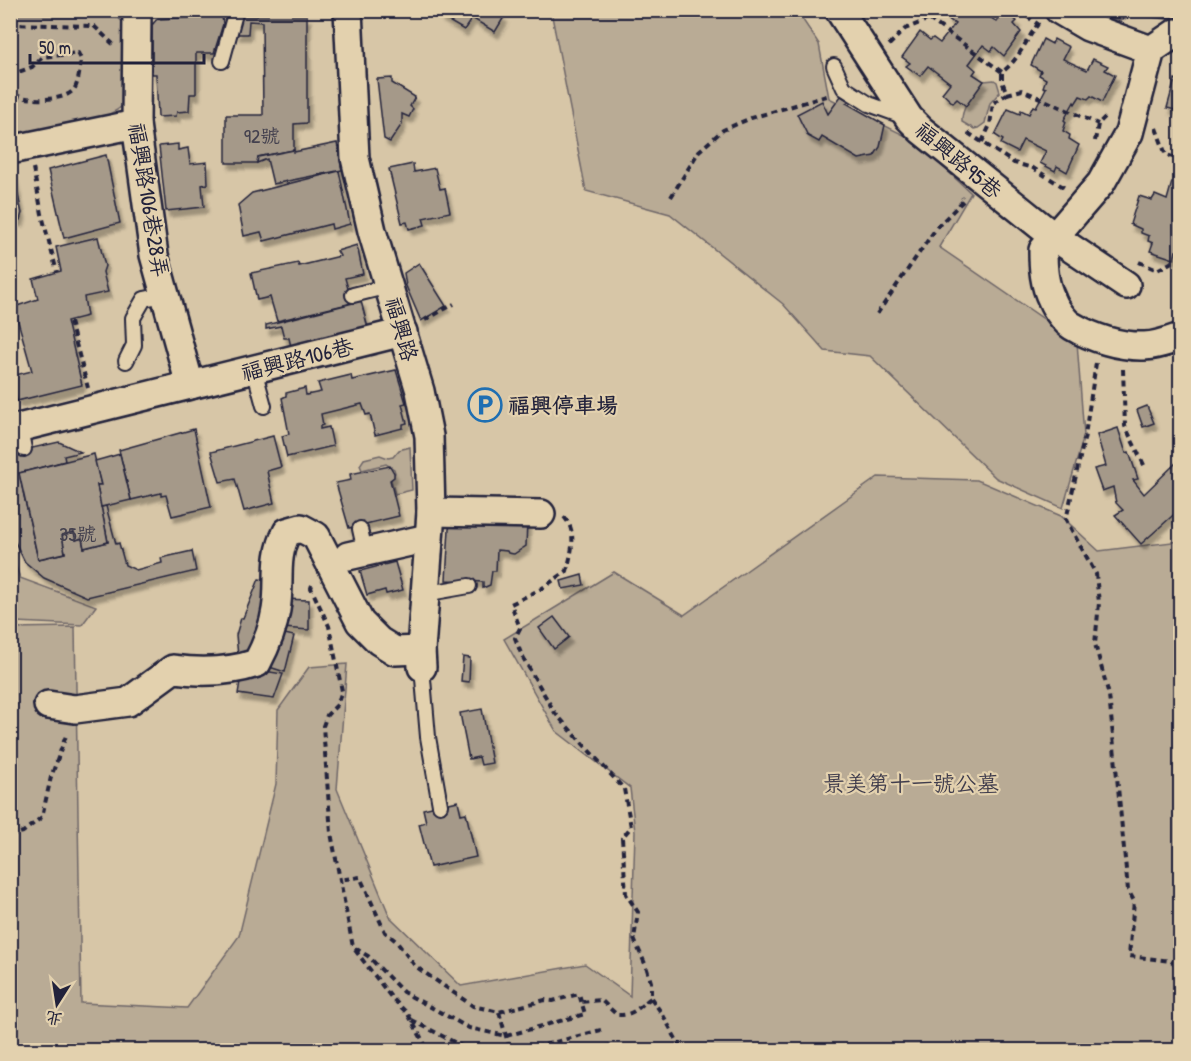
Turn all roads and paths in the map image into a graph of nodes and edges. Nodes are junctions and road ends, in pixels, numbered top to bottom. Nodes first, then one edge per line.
1 (137, 10) edge
2 (236, 10) edge
3 (348, 10) edge
4 (839, 10) edge
5 (927, 10) edge
6 (1018, 10) edge
7 (929, 19) junction
8 (1048, 21) edge
9 (10, 24) edge
10 (1180, 34) edge
11 (114, 46) dead end
12 (886, 47) dead end
13 (1151, 50) junction
14 (222, 61) dead end
15 (834, 66) dead end
16 (1002, 72) junction
17 (12, 73) edge
18 (844, 88) junction
19 (10, 93) edge
20 (1007, 94) junction
21 (16, 96) junction
22 (1114, 108) dead end
23 (909, 118) junction
24 (136, 124) junction
25 (1098, 124) junction
26 (966, 132) dead end
27 (1150, 135) dead end
28 (982, 142) junction
29 (1095, 144) dead end
30 (19, 149) edge
31 (1180, 159) edge
32 (1072, 186) dead end
33 (958, 190) dead end
34 (671, 196) dead end
35 (1053, 237) junction
36 (1180, 258) edge
37 (1137, 261) dead end
38 (57, 272) dead end
39 (1126, 285) dead end
40 (389, 286) junction
41 (164, 295) junction
42 (353, 295) dead end
43 (454, 304) dead end
44 (877, 314) dead end
45 (70, 322) dead end
46 (403, 332) junction
47 (1180, 337) edge
48 (1111, 341) junction
49 (126, 361) dead end
50 (254, 369) junction
51 (190, 385) junction
52 (99, 387) dead end
53 (264, 406) dead end
54 (18, 436) edge
55 (1146, 469) dead end
56 (541, 514) joint
57 (430, 525) junction
58 (351, 550) junction
59 (469, 586) dead end
60 (424, 594) junction
61 (421, 659) junction
62 (48, 705) dead end
63 (75, 710) junction
64 (440, 805) dead end
65 (10, 836) edge
66 (339, 880) junction
67 (353, 947) junction
68 (1180, 967) edge
69 (651, 998) junction
70 (581, 1002) junction
71 (499, 1012) junction
72 (411, 1020) junction
73 (601, 1030) dead end
74 (506, 1036) junction
75 (428, 1050) edge
76 (469, 1050) edge
77 (510, 1050) edge
78 (525, 1050) edge
79 (595, 1050) edge
80 (615, 1050) edge
81 (681, 1050) edge

1 - 24 street, 福興路106巷28弄
2 - 14 lane
3 - 40 street, 福興路
4 - 23 street, 福興路95巷
5 - 7 path
6 - 8 path
7 - 12 path
7 - 16 path
8 - 13 street
8 - 16 path
9 - 11 path
10 - 13 street
13 - 35 street
15 - 18 lane
16 - 20 path
17 - 21 path
17 - 21 path
18 - 23 lane
18 - 34 path
19 - 21 path
20 - 25 path
20 - 28 path
22 - 25 path
23 - 35 street, 福興路95巷
24 - 30 street
24 - 41 street, 福興路106巷28弄
25 - 29 path
26 - 28 path
27 - 31 path
28 - 32 path
30 - 38 path
33 - 44 path
35 - 39 street, 福興路95巷
35 - 48 street
36 - 37 path
40 - 42 lane
40 - 46 street, 福興路
41 - 49 lane
41 - 51 street, 福興路106巷28弄
43 - 46 path
45 - 52 path
46 - 50 street, 福興路106巷
46 - 57 street, 福興路
47 - 48 street
48 - 55 path
48 - 68 path
50 - 51 street, 福興路106巷
50 - 53 lane
51 - 54 street, 福興路106巷
56 - 57 street
56 - 69 path
57 - 58 street
57 - 60 street, 福興路
58 - 61 street
58 - 63 street
58 - 66 path
59 - 60 lane
60 - 61 street, 福興路
61 - 64 lane, 福興路
62 - 63 street
63 - 65 path
66 - 67 path
66 - 71 path
67 - 72 path
67 - 74 path
69 - 70 path
69 - 81 path
70 - 71 path
70 - 74 path
71 - 74 path
72 - 75 path
72 - 76 path
73 - 78 path
74 - 77 path
79 - 80 path

